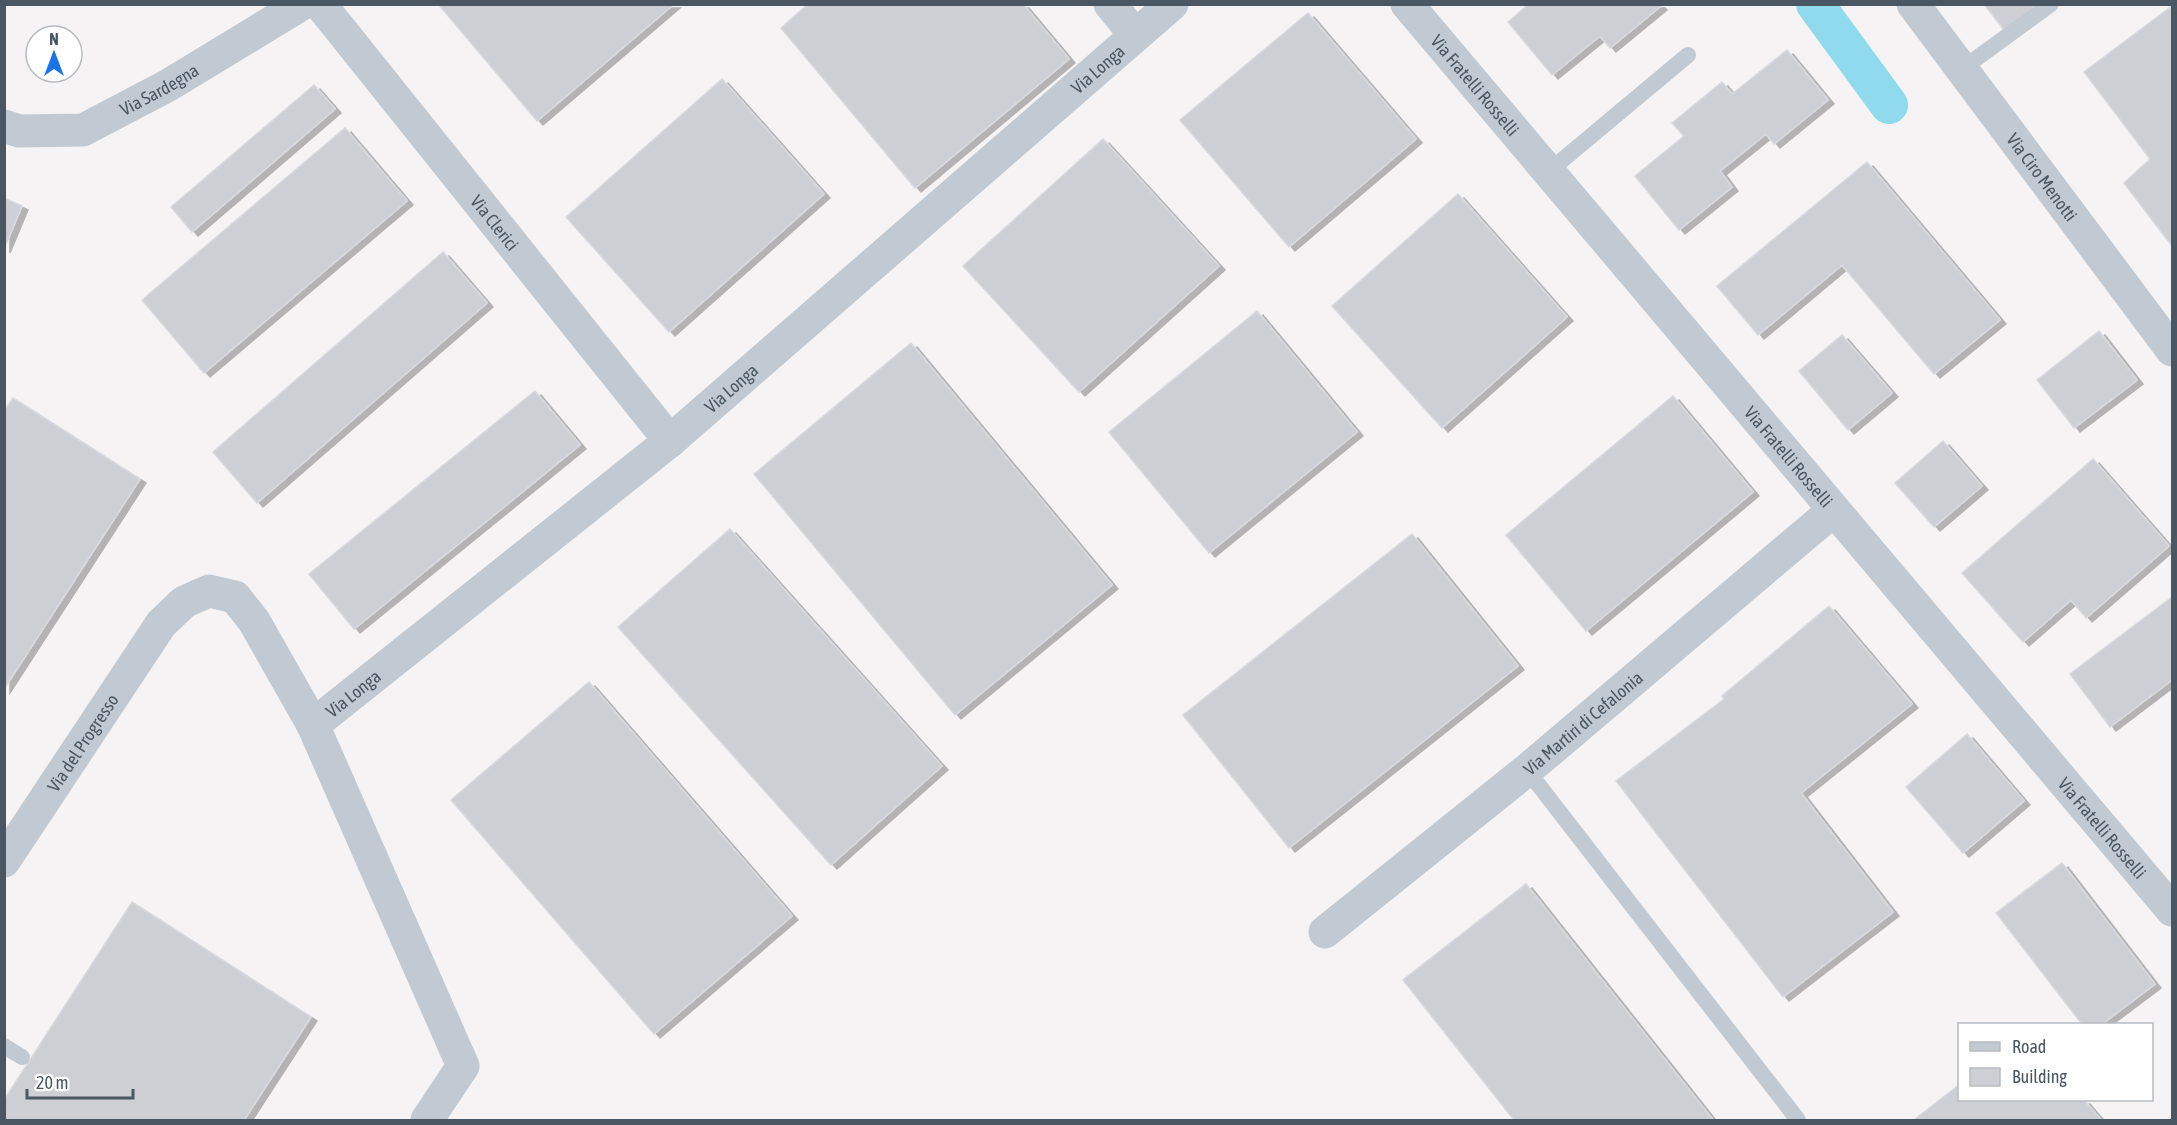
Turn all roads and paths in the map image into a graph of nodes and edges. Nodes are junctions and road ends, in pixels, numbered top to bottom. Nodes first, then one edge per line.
1 (302, 4) edge
2 (320, 4) edge
3 (1110, 4) edge
4 (1172, 4) edge
5 (1407, 4) edge
6 (1912, 4) edge
7 (2051, 4) edge
8 (1135, 35) junction
9 (1688, 55) dead end
10 (1962, 69) junction
11 (4, 126) edge
12 (1548, 172) junction
13 (2172, 350) edge
14 (670, 441) junction
15 (1834, 510) junction
16 (313, 725) junction
17 (1527, 770) junction
18 (4, 861) edge
19 (2172, 910) edge
20 (1326, 932) dead end
21 (4, 1046) edge
22 (22, 1057) dead end
23 (427, 1120) edge
24 (1798, 1120) edge

1 - 11 street, Via Sardegna
2 - 14 street, Via Clerici
3 - 8 street
4 - 8 street, Via Longa
5 - 12 street, Via Fratelli Rosselli
6 - 10 street, Via Ciro Menotti
7 - 10 lane
8 - 14 street, Via Longa
9 - 12 lane
10 - 13 street, Via Ciro Menotti
12 - 15 street, Via Fratelli Rosselli
14 - 16 street, Via Longa
15 - 17 street, Via Martiri di Cefalonia
15 - 19 street, Via Fratelli Rosselli
16 - 18 street, Via del Progresso
16 - 23 street, Via del Progresso
17 - 20 street, Via Martiri di Cefalonia
17 - 24 lane
21 - 22 lane

